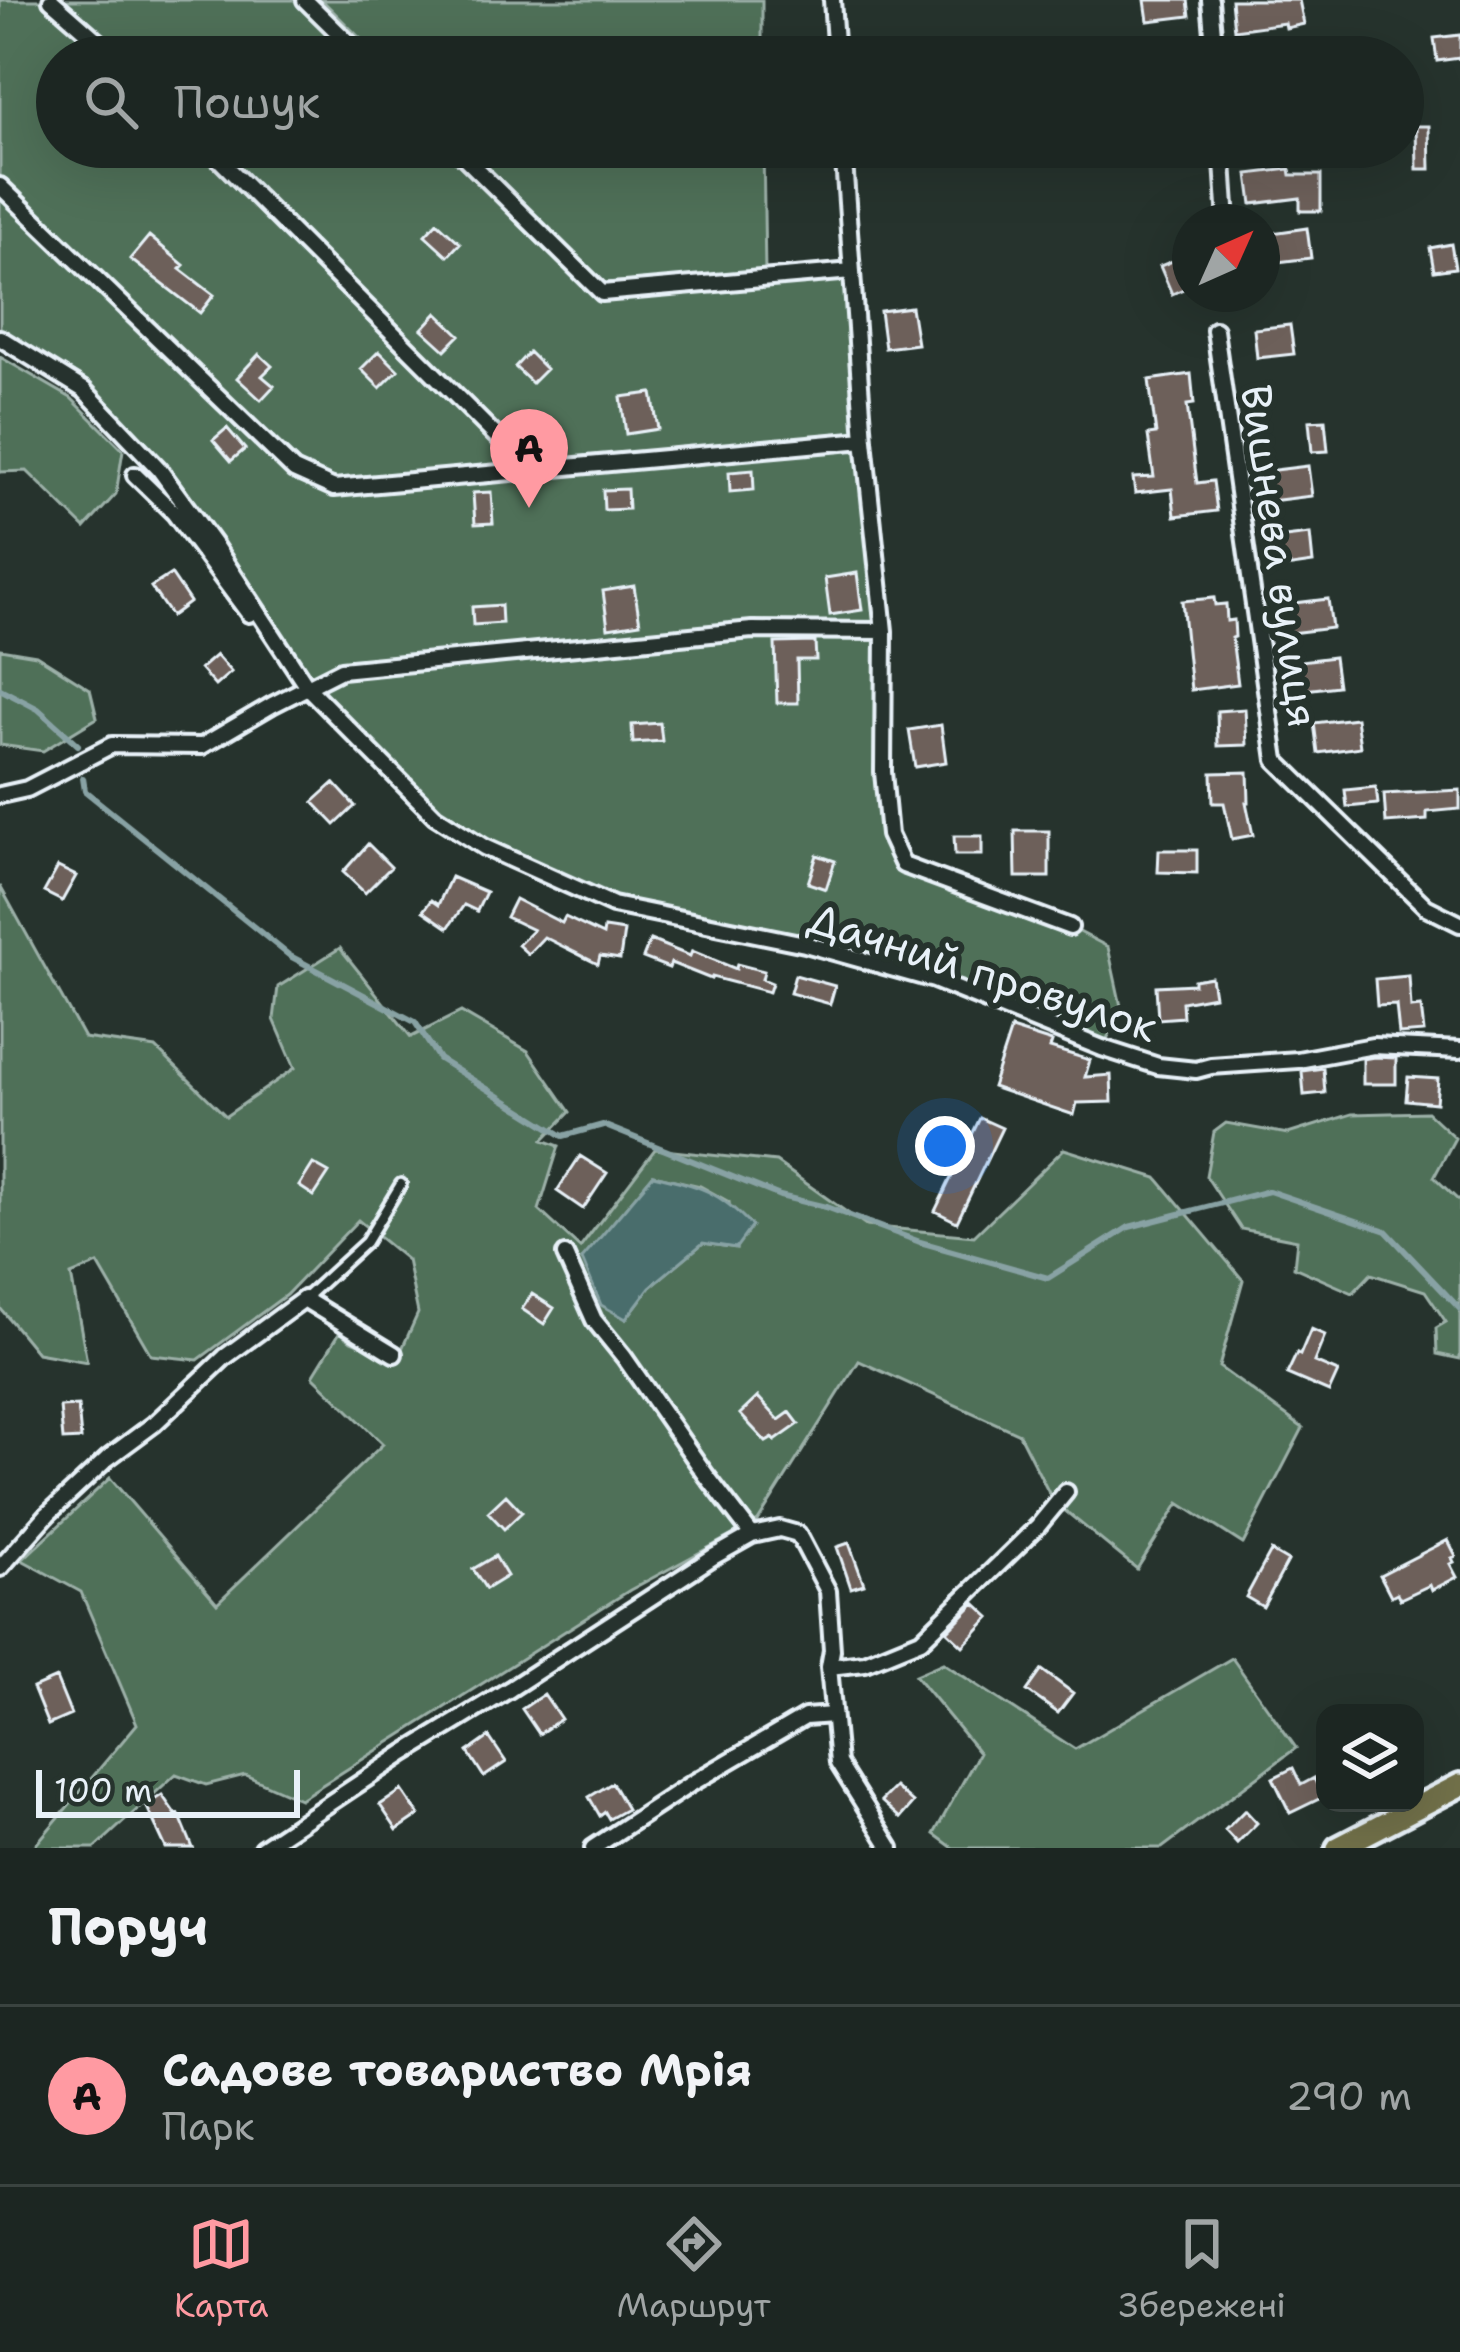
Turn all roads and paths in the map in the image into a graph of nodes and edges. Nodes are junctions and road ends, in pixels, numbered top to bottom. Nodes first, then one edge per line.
1 (51, 0) edge
2 (305, 0) edge
3 (832, 0) edge
4 (1210, 0) edge
5 (92, 36) edge
6 (342, 36) edge
7 (835, 36) edge
8 (1213, 36) edge
9 (228, 168) edge
10 (475, 168) edge
11 (845, 168) edge
12 (1223, 168) edge
13 (0, 186) edge
14 (1226, 204) edge
15 (852, 271) junction
16 (1215, 330) dead end
17 (0, 338) edge
18 (864, 440) junction
19 (532, 472) junction
20 (135, 475) dead end
21 (884, 631) junction
22 (308, 688) junction
23 (0, 795) edge
24 (1460, 924) edge
25 (1070, 927) dead end
26 (1460, 1050) edge
27 (401, 1184) dead end
28 (565, 1255) dead end
29 (304, 1300) junction
30 (394, 1354) dead end
31 (1066, 1492) dead end
32 (752, 1535) junction
33 (0, 1568) edge
34 (829, 1667) junction
35 (833, 1715) junction
36 (1460, 1785) edge
37 (262, 1848) edge
38 (593, 1848) edge
39 (891, 1848) edge
40 (1338, 1848) edge

1 - 5 street
2 - 6 street
3 - 7 street
4 - 8 street
9 - 19 street
10 - 15 street
11 - 15 street
12 - 14 street
13 - 19 street
15 - 18 street
16 - 24 street, Вишнева вулиця
17 - 22 street
18 - 19 street
18 - 21 street
20 - 22 street
21 - 22 street
21 - 25 street
22 - 23 street
22 - 26 street, Дачний провулок
27 - 29 lane
28 - 32 street
29 - 30 street
29 - 33 street
31 - 34 street
32 - 34 street
32 - 37 street
34 - 35 street
35 - 38 street
35 - 39 street
36 - 40 main road

